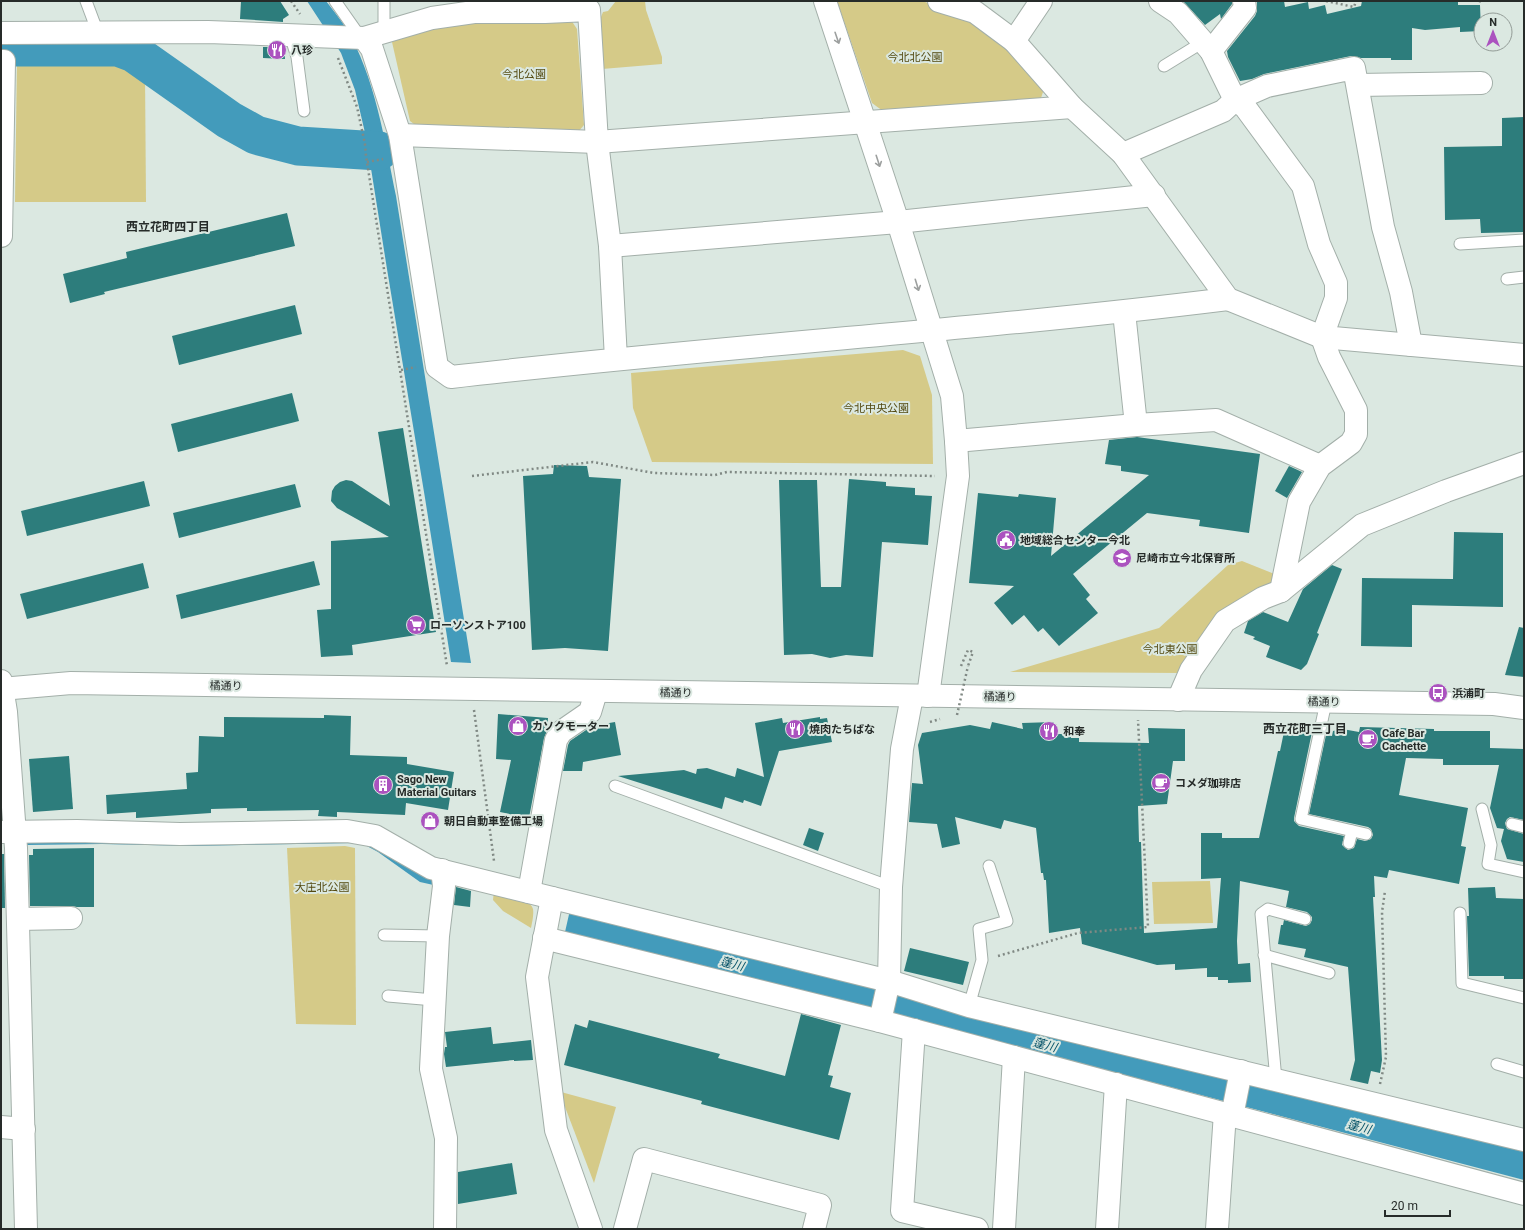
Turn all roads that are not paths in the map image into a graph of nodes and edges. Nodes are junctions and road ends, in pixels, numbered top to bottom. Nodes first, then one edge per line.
1 (86, 1) edge
2 (335, 1) edge
3 (384, 1) edge
4 (825, 1) edge
5 (939, 1) edge
6 (1041, 1) edge
7 (1160, 1) edge
8 (1244, 1) edge
9 (480, 6) edge
10 (545, 6) edge
11 (1, 33) edge
12 (98, 33) junction
13 (290, 35) junction
14 (367, 37) junction
15 (1014, 41) junction
16 (1207, 46) junction
17 (1, 61) edge
18 (1164, 66) dead end
19 (1481, 84) dead end
20 (1358, 85) junction
21 (1235, 100) junction
22 (1072, 107) junction
23 (304, 111) dead end
24 (866, 122) junction
25 (400, 134) junction
26 (597, 142) junction
27 (1123, 154) junction
28 (1154, 195) junction
29 (898, 222) junction
30 (1, 236) edge
31 (1524, 240) edge
32 (1460, 244) dead end
33 (610, 246) junction
34 (1524, 277) edge
35 (1507, 279) dead end
36 (1228, 299) junction
37 (1124, 312) junction
38 (931, 330) junction
39 (1322, 338) junction
40 (1411, 345) junction
41 (1524, 355) edge
42 (616, 359) junction
43 (1136, 425) junction
44 (956, 441) junction
45 (1524, 463) edge
46 (1320, 466) junction
47 (1281, 591) junction
48 (1, 687) edge
49 (596, 692) junction
50 (920, 696) junction
51 (1178, 700) junction
52 (1326, 702) junction
53 (1524, 708) edge
54 (615, 786) dead end
55 (1482, 809) dead end
56 (1512, 824) dead end
57 (1524, 827) edge
58 (1352, 830) junction
59 (8, 833) edge
60 (1366, 834) dead end
61 (1349, 843) dead end
62 (990, 866) dead end
63 (1524, 872) edge
64 (443, 877) junction
65 (891, 887) junction
66 (529, 892) junction
67 (552, 898) junction
68 (1460, 913) dead end
69 (70, 918) dead end
70 (18, 919) junction
71 (1305, 919) dead end
72 (384, 935) dead end
73 (438, 936) junction
74 (544, 938) junction
75 (1264, 955) junction
76 (1329, 973) dead end
77 (888, 984) junction
78 (388, 996) dead end
79 (1524, 998) edge
80 (434, 1000) junction
81 (969, 1006) junction
82 (880, 1017) junction
83 (914, 1030) junction
84 (1014, 1057) junction
85 (1497, 1064) dead end
86 (1524, 1072) edge
87 (1241, 1074) junction
88 (1276, 1080) junction
89 (1116, 1084) junction
90 (1229, 1111) junction
91 (1, 1127) edge
92 (24, 1129) junction
93 (1524, 1140) edge
94 (1524, 1194) edge
95 (26, 1229) edge
96 (445, 1229) edge
97 (591, 1229) edge
98 (625, 1229) edge
99 (814, 1229) edge
100 (977, 1229) edge
101 (1004, 1229) edge
102 (1107, 1229) edge
103 (1217, 1229) edge

1 - 12 lane
2 - 14 lane
3 - 14 lane
4 -> 24 street
5 - 15 street
6 - 15 street
7 - 16 street
8 - 16 street
9 - 10 street
9 - 14 street
10 - 26 street
11 - 12 street
12 - 13 street
13 - 14 street
13 - 23 lane
14 - 25 street
15 - 22 street
16 - 18 lane
16 - 21 street
17 - 30 street
19 - 20 street
20 - 21 street
20 - 40 street
21 - 27 street
21 - 39 street
22 - 24 street
22 - 27 street
24 - 26 street
24 -> 29 street
25 - 26 street
25 - 42 street
26 - 33 street
27 - 28 street
28 - 29 street
28 - 36 street
29 - 33 street
29 -> 38 street
31 - 32 lane
33 - 42 street
34 - 35 lane
36 - 37 street
36 - 39 street
37 - 38 street
37 - 43 street
38 - 42 street
38 - 44 street
39 - 40 street
39 - 46 street
40 - 41 street
43 - 44 street
43 - 46 street
44 - 50 street
45 - 47 street
46 - 47 street
47 - 51 street
48 - 49 street, 橘通り
48 - 59 street
49 - 50 street, 橘通り
49 - 66 street
50 - 51 street, 橘通り
50 - 65 street
51 - 52 street, 橘通り
52 - 53 street, 橘通り
52 - 58 lane
54 - 65 lane
55 - 63 lane
56 - 57 lane
58 - 60 lane
58 - 61 lane
59 - 64 street
59 - 70 street
62 - 81 lane
64 - 66 street
64 - 73 street
65 - 77 street
66 - 67 street
67 - 74 street
67 - 77 street
68 - 79 lane
69 - 70 street
70 - 92 street
71 - 75 lane
72 - 73 lane
73 - 80 street
74 - 82 street
74 - 97 street
75 - 76 lane
75 - 88 lane
77 - 81 street
77 - 82 street
78 - 80 lane
80 - 96 street
81 - 87 street
82 - 83 street
83 - 84 street
83 - 100 street
84 - 89 street
84 - 101 street
85 - 86 lane
87 - 88 street
87 - 90 street
88 - 93 street
89 - 90 street
89 - 102 street
90 - 94 street
90 - 103 street
91 - 92 street
92 - 95 street
98 - 99 street

